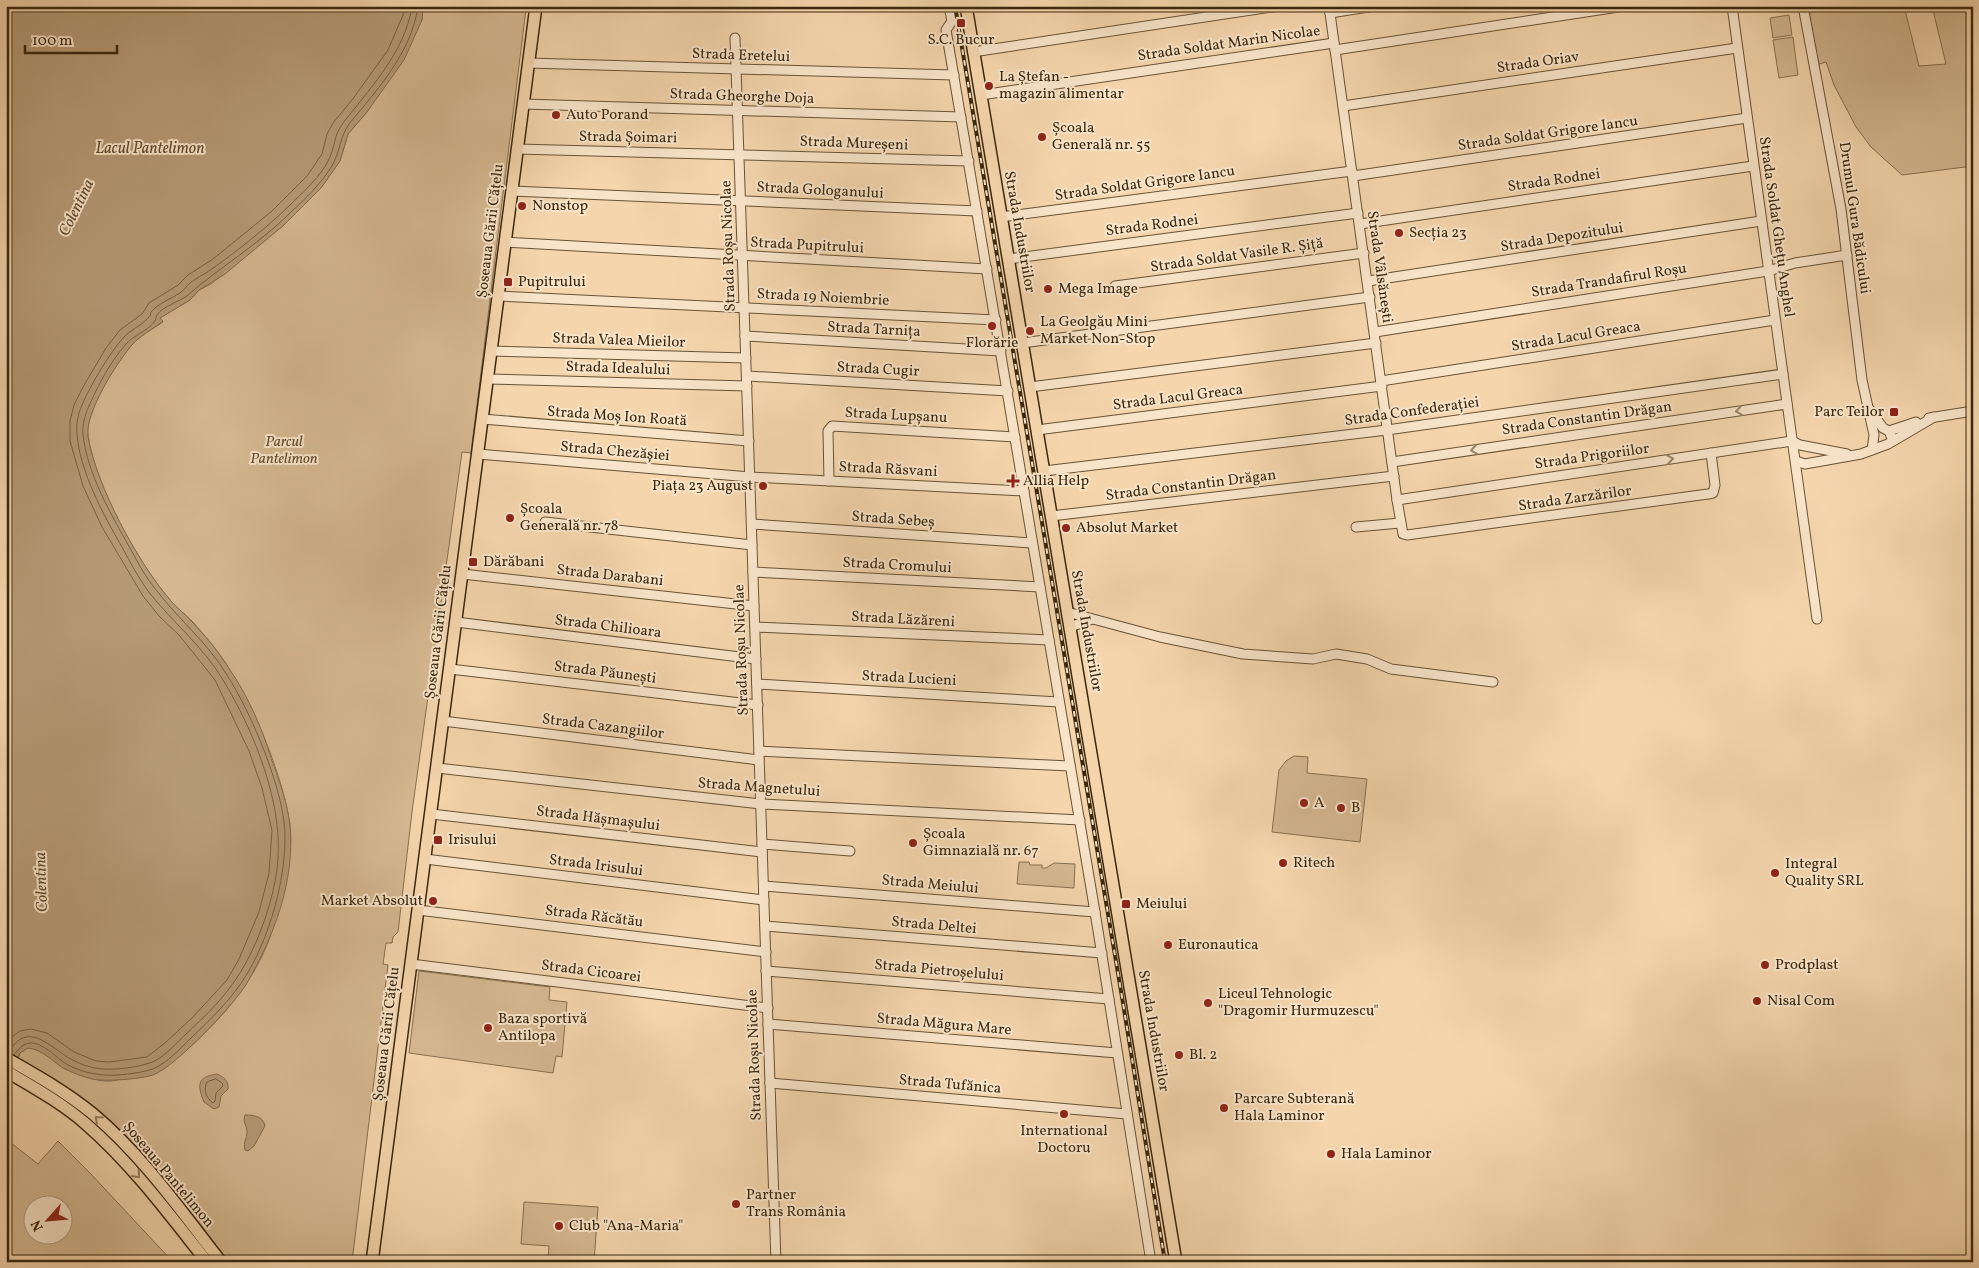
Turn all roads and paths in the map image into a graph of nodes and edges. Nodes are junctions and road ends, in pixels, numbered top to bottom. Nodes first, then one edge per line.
1 (536, 6) edge
2 (949, 6) edge
3 (966, 6) edge
4 (1279, 6) edge
5 (1375, 6) edge
6 (1624, 6) edge
7 (1732, 6) edge
8 (1803, 6) edge
9 (1329, 10) edge
10 (735, 38) dead end
11 (1334, 46) junction
12 (1737, 48) junction
13 (973, 52) junction
14 (528, 63) junction
15 (736, 70) junction
16 (954, 75) junction
17 (981, 95) junction
18 (523, 104) junction
19 (1343, 106) junction
20 (738, 111) junction
21 (961, 117) junction
22 (1747, 118) junction
23 (517, 149) junction
24 (739, 154) junction
25 (969, 161) junction
26 (1753, 166) junction
27 (1352, 174) junction
28 (512, 191) junction
29 (741, 201) junction
30 (977, 212) junction
31 (1358, 213) junction
32 (1001, 217) junction
33 (1761, 221) junction
34 (1360, 224) junction
35 (505, 242) junction
36 (1364, 253) junction
37 (1847, 255) junction
38 (743, 256) junction
39 (1008, 259) junction
40 (987, 269) junction
41 (1768, 271) junction
42 (1368, 281) junction
43 (1114, 286) dead end
44 (498, 296) junction
45 (1370, 297) junction
46 (744, 308) junction
47 (996, 320) junction
48 (1775, 320) junction
49 (1374, 332) junction
50 (745, 336) junction
51 (1022, 343) junction
52 (1376, 343) junction
53 (1001, 350) junction
54 (491, 352) junction
55 (746, 358) junction
56 (1783, 374) junction
57 (747, 376) junction
58 (488, 379) junction
59 (1381, 384) junction
60 (747, 386) junction
61 (1030, 387) junction
62 (1008, 391) junction
63 (1787, 404) junction
64 (1868, 406) junction
65 (1973, 411) edge
66 (1934, 417) junction
67 (482, 420) junction
68 (1037, 430) junction
69 (1387, 430) junction
70 (1886, 430) junction
71 (1015, 437) junction
72 (749, 441) junction
73 (1890, 442) junction
74 (1875, 443) junction
75 (1798, 449) junction
76 (1711, 453) junction
77 (478, 454) junction
78 (1852, 455) junction
79 (1392, 462) junction
80 (1808, 463) junction
81 (1044, 471) junction
82 (1394, 476) junction
83 (750, 477) junction
84 (829, 481) junction
85 (1024, 491) junction
86 (1397, 500) junction
87 (1052, 516) junction
88 (545, 522) dead end
89 (752, 524) junction
90 (1401, 527) junction
91 (1356, 528) dead end
92 (1032, 543) junction
93 (752, 545) junction
94 (753, 572) junction
95 (462, 574) junction
96 (1040, 587) junction
97 (754, 606) junction
98 (1068, 612) junction
99 (1817, 618) dead end
100 (1092, 619) junction
101 (456, 622) junction
102 (755, 627) junction
103 (1070, 627) junction
104 (1049, 640) junction
105 (756, 659) junction
106 (450, 668) junction
107 (1493, 682) dead end
108 (757, 684) junction
109 (1059, 702) junction
110 (758, 705) junction
111 (443, 722) junction
112 (759, 756) junction
113 (1070, 766) junction
114 (437, 768) junction
115 (761, 804) junction
116 (431, 814) junction
117 (1080, 820) junction
118 (762, 848) junction
119 (850, 851) dead end
120 (425, 859) junction
121 (764, 886) junction
122 (764, 900) junction
123 (418, 910) junction
124 (1095, 912) junction
125 (765, 926) junction
126 (766, 952) junction
127 (1102, 953) junction
128 (411, 964) junction
129 (766, 971) junction
130 (1109, 999) junction
131 (768, 1008) junction
132 (768, 1024) junction
133 (1117, 1053) junction
134 (6, 1058) edge
135 (6, 1071) edge
136 (36, 1082) junction
137 (770, 1083) junction
138 (1127, 1114) junction
139 (207, 1262) edge
140 (221, 1262) edge
141 (372, 1262) edge
142 (776, 1262) edge
143 (1151, 1262) edge
144 (1176, 1262) edge

1 - 14 main road, Șoseaua Gării Cățelu
2 - 16 street
3 - 13 main road, Strada Industriilor
4 - 13 street
5 - 9 street
6 - 11 street, Strada Soldat Marin Nicolae
7 - 12 street, Strada Soldat Ghețu Anghel
8 - 37 street, Drumul Gura Bădicului
9 - 11 street, Strada Vâlsănești
10 - 15 street, Strada Roșu Nicolae
11 - 17 street, Strada Soldat Marin Nicolae
11 - 19 street, Strada Vâlsănești
12 - 19 street, Strada Oriav
12 - 22 street, Strada Soldat Ghețu Anghel
13 - 17 main road, Strada Industriilor
14 - 15 street, Strada Eretelui
14 - 18 main road, Șoseaua Gării Cățelu
15 - 16 street, Strada Eretelui
15 - 20 street, Strada Roșu Nicolae
16 - 21 street
17 - 32 main road, Strada Industriilor
18 - 20 street, Strada Gheorghe Doja
18 - 23 main road, Șoseaua Gării Cățelu
19 - 27 street, Strada Vâlsănești
20 - 21 street, Strada Gheorghe Doja
20 - 24 street, Strada Roșu Nicolae
21 - 25 street
22 - 26 street, Strada Soldat Ghețu Anghel
22 - 27 street, Strada Soldat Grigore Iancu
23 - 24 street, Strada Șoimari
23 - 28 main road, Șoseaua Gării Cățelu
24 - 25 street, Strada Mureșeni
24 - 29 street, Strada Roșu Nicolae
25 - 30 street
26 - 33 street, Strada Soldat Ghețu Anghel
26 - 34 street, Strada Rodnei
27 - 31 street, Strada Vâlsănești
27 - 32 street, Strada Soldat Grigore Iancu
28 - 29 street, Strada Gologanului
28 - 35 main road, Șoseaua Gării Cățelu
29 - 30 street, Strada Gologanului
29 - 38 street, Strada Roșu Nicolae
30 - 40 street
31 - 34 street, Strada Vâlsănești
31 - 39 street, Strada Rodnei
32 - 39 main road, Strada Industriilor
33 - 41 street, Strada Soldat Ghețu Anghel
33 - 42 street, Strada Depozitului
34 - 36 street, Strada Vâlsănești
35 - 38 street, Strada Pupitrului
35 - 44 main road, Șoseaua Gării Cățelu
36 - 42 street, Strada Vâlsănești
36 - 43 street, Strada Soldat Vasile R. Șiță
37 - 41 street, Strada Trandafirul Roșu
37 - 64 street, Drumul Gura Bădicului
38 - 40 street, Strada Pupitrului
38 - 46 street, Strada Roșu Nicolae
39 - 51 main road, Strada Industriilor
40 - 47 street
41 - 48 street, Strada Soldat Ghețu Anghel
41 - 49 street, Strada Trandafirul Roșu
42 - 45 street, Strada Vâlsănești
44 - 46 street, Strada 19 Noiembrie
44 - 54 main road, Șoseaua Gării Cățelu
45 - 49 street, Strada Vâlsănești
45 - 51 street
46 - 47 street, Strada 19 Noiembrie
46 - 50 street, Strada Roșu Nicolae
47 - 53 street
48 - 56 street, Strada Soldat Ghețu Anghel
48 - 59 street, Strada Lacul Greaca
49 - 52 street, Strada Vâlsănești
50 - 53 street, Strada Tarnița
50 - 55 street, Strada Roșu Nicolae
51 - 61 main road, Strada Industriilor
52 - 59 street, Strada Vâlsănești
52 - 61 street
53 - 62 street
54 - 55 street, Strada Valea Mieilor
54 - 58 main road, Șoseaua Gării Cățelu
55 - 57 street, Strada Roșu Nicolae
56 - 63 street, Strada Soldat Ghețu Anghel
56 - 69 street, Strada Confederației
57 - 60 street, Strada Roșu Nicolae
57 - 62 street, Strada Cugir
58 - 60 street, Strada Idealului
58 - 67 main road, Șoseaua Gării Cățelu
59 - 68 street, Strada Lacul Greaca
59 - 69 street, Strada Vâlsănești
60 - 72 street, Strada Roșu Nicolae
61 - 68 main road, Strada Industriilor
62 - 71 street
63 - 75 street, Strada Soldat Ghețu Anghel
63 -> 79 street, Strada Constantin Drăgan
64 - 70 street
64 - 74 street, Drumul Gura Bădicului
65 - 66 street
66 - 70 street
66 - 73 street
67 - 72 street, Strada Moș Ion Roată
67 - 77 main road, Șoseaua Gării Cățelu
68 - 81 main road, Strada Industriilor
69 - 79 street, Strada Vâlsănești
69 - 81 street, Strada Confederației
70 - 73 street
70 - 74 street
71 - 84 street, Strada Lupșanu
71 - 85 street
72 - 83 street, Strada Roșu Nicolae
73 - 74 street
74 - 78 street
75 - 76 street, Strada Prigoriilor
75 - 78 street
75 - 80 street
75 - 80 street
75 - 99 street, Strada Soldat Ghețu Anghel
86 -> 76 street, Strada Prigoriilor
76 - 90 street, Strada Zarzărilor
77 - 83 street, Strada Chezășiei
77 - 95 main road, Șoseaua Gării Cățelu
78 - 80 street
79 - 82 street, Strada Vâlsănești
81 - 87 main road, Strada Industriilor
82 - 86 street, Strada Vâlsănești
82 - 87 street, Strada Constantin Drăgan
83 - 84 street, Strada Răsvani
83 - 89 street, Strada Roșu Nicolae
84 - 85 street, Strada Răsvani
85 - 92 street
86 - 90 street, Strada Vâlsănești
87 - 98 main road, Strada Industriilor
88 - 93 street
89 - 92 street, Strada Sebeș
89 - 93 street, Strada Roșu Nicolae
90 - 91 street
92 - 96 street
93 - 94 street, Strada Roșu Nicolae
94 - 96 street, Strada Cromului
94 - 97 street, Strada Roșu Nicolae
95 - 97 street, Strada Darabani
95 - 101 main road, Șoseaua Gării Cățelu
96 - 104 street
97 - 102 street, Strada Roșu Nicolae
98 - 100 street
98 - 103 main road, Strada Industriilor
100 - 103 street
100 - 107 street
101 - 105 street, Strada Chilioara
101 - 106 main road, Șoseaua Gării Cățelu
102 - 104 street, Strada Lăzăreni
102 - 105 street, Strada Roșu Nicolae
103 - 144 main road, Strada Industriilor
104 - 109 street
105 - 108 street, Strada Roșu Nicolae
106 - 110 street, Strada Păunești
106 - 111 main road, Șoseaua Gării Cățelu
108 - 109 street, Strada Lucieni
108 - 110 street, Strada Roșu Nicolae
109 - 113 street
110 - 112 street, Strada Roșu Nicolae
111 - 112 street, Strada Cazangiilor
111 - 114 main road, Șoseaua Gării Cățelu
112 - 113 street, Strada Cazangiilor
112 - 115 street, Strada Roșu Nicolae
113 - 117 street
114 - 115 street, Strada Magnetului
114 - 116 main road, Șoseaua Gării Cățelu
115 - 117 street, Strada Magnetului
115 - 118 street, Strada Roșu Nicolae
116 - 118 street, Strada Hășmașului
116 - 120 main road, Șoseaua Gării Cățelu
117 - 124 street
118 - 119 street, Strada Hășmașului
118 - 121 street, Strada Roșu Nicolae
120 - 122 street, Strada Irisului
120 - 123 main road, Șoseaua Gării Cățelu
121 - 122 street, Strada Roșu Nicolae
121 - 124 street, Strada Meiului
122 - 125 street, Strada Roșu Nicolae
123 - 126 street, Strada Răcătău
123 - 128 main road, Șoseaua Gării Cățelu
124 - 127 street
125 - 126 street, Strada Roșu Nicolae
125 - 127 street, Strada Deltei
126 - 129 street, Strada Roșu Nicolae
127 - 130 street
128 - 131 street, Strada Cicoarei
128 - 141 main road, Șoseaua Gării Cățelu
129 - 130 street, Strada Pietroșelului
129 - 131 street, Strada Roșu Nicolae
130 - 133 street
131 - 132 street, Strada Roșu Nicolae
132 - 133 street, Strada Măgura Mare
132 - 137 street, Strada Roșu Nicolae
133 - 138 street
134 - 136 main road
135 - 136 main road
136 -> 139 main road, Șoseaua Pantelimon
140 -> 136 main road, Șoseaua Pantelimon
137 - 138 street, Strada Tufănica
137 - 142 street, Strada Roșu Nicolae
138 - 143 street

